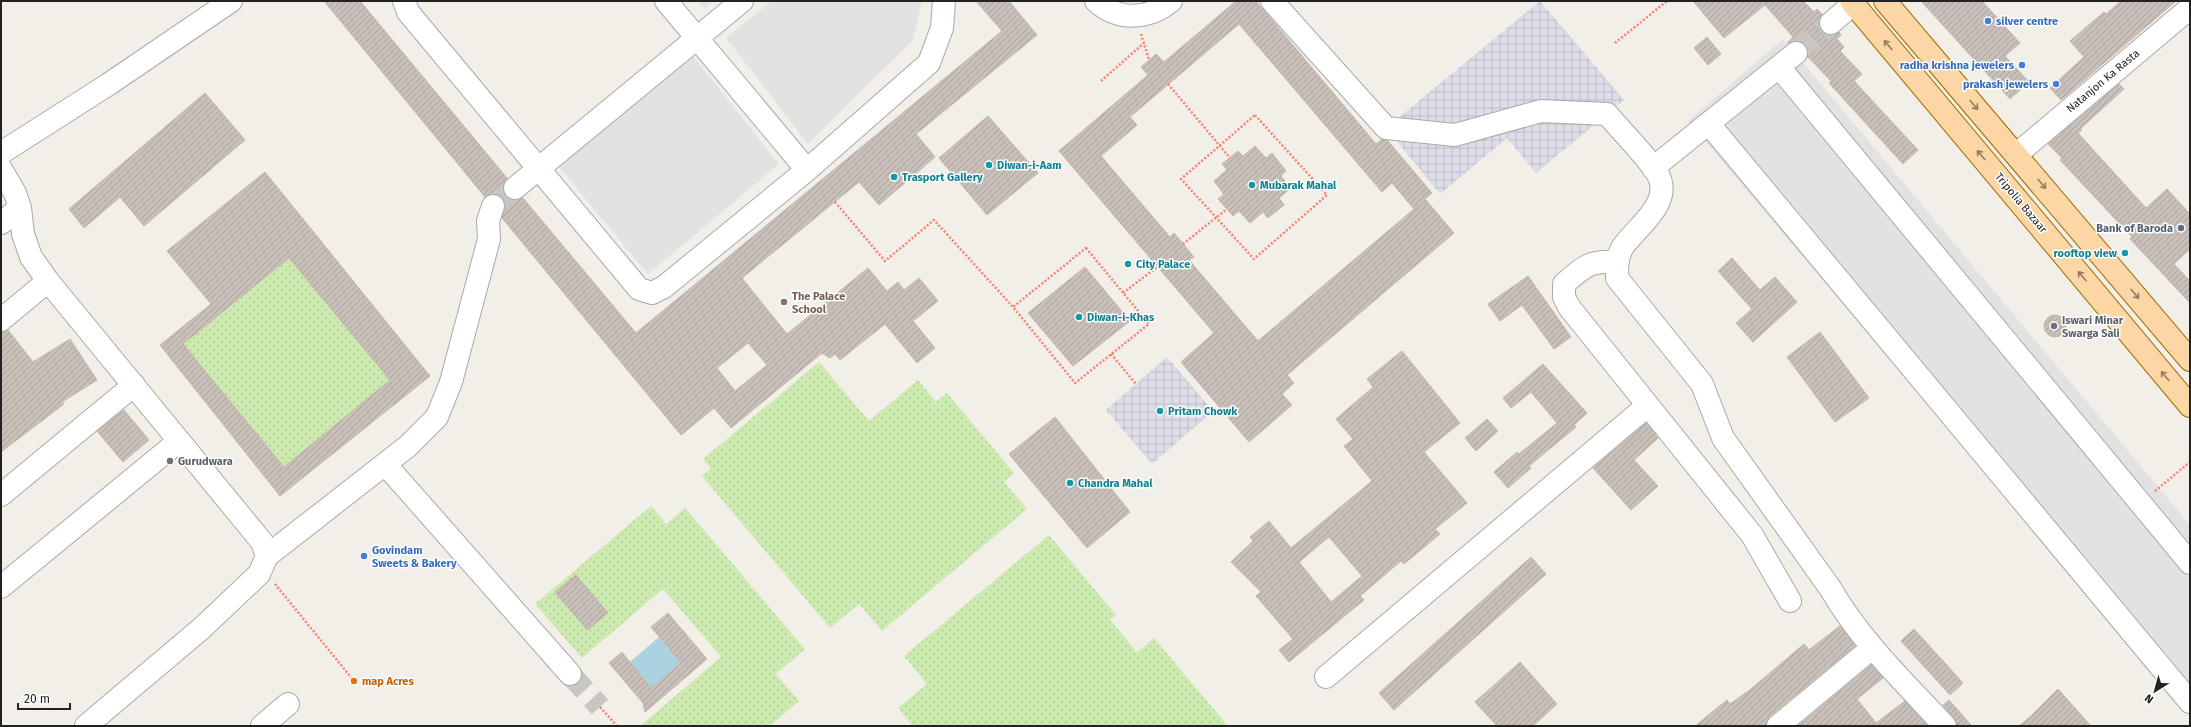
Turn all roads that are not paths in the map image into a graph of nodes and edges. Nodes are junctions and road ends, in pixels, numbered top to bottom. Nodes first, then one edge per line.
1 (231, 1) edge
2 (404, 1) edge
3 (666, 1) edge
4 (742, 1) edge
5 (944, 1) edge
6 (1096, 1) edge
7 (1172, 1) edge
8 (1272, 1) edge
9 (1885, 1) edge
10 (1852, 2) edge
11 (2190, 8) edge
12 (1831, 23) tunnel mouth
13 (697, 38) junction
14 (1796, 53) tunnel mouth
15 (1779, 67) junction
16 (1709, 124) junction
17 (1, 153) edge
18 (2017, 154) junction
19 (539, 167) junction
20 (1653, 168) junction
21 (1, 169) edge
22 (807, 170) junction
23 (515, 188) tunnel mouth
24 (493, 206) tunnel mouth
25 (20, 208) junction
26 (1, 223) edge
27 (1616, 262) junction
28 (48, 281) junction
29 (1, 320) edge
30 (2190, 360) edge
31 (134, 385) junction
32 (1647, 406) junction
33 (2190, 406) edge
34 (179, 441) junction
35 (385, 464) junction
36 (1, 495) edge
37 (264, 562) junction
38 (2190, 563) edge
39 (1, 587) edge
40 (1790, 601) dead end
41 (1872, 648) junction
42 (570, 674) tunnel mouth
43 (1326, 677) dead end
44 (2190, 702) edge
45 (288, 704) dead end
46 (86, 726) edge
47 (262, 726) edge
48 (1778, 726) edge
49 (1945, 726) edge

1 - 17 street
2 - 19 street
3 - 13 street
4 - 13 street
5 - 22 street
6 - 7 street
8 - 20 street
9 -> 18 main road
10 - 12 street
33 -> 10 main road, Tripolia Bazaar
11 - 18 street, Natanjon Ka Rasta
13 - 19 street
13 - 22 street
14 - 15 street
15 - 16 street
15 - 38 street
16 - 20 street
16 - 44 street
18 -> 30 main road
19 - 22 street
19 - 23 street
20 - 27 street
21 - 25 street
24 - 35 street
25 - 26 street
25 - 28 street
27 - 32 street
27 - 41 street
28 - 29 street
28 - 31 street
31 - 34 street
31 - 36 street
32 - 40 street
32 - 43 street
34 - 37 street
34 - 39 street
35 - 37 street
35 - 42 street
37 - 46 street
41 - 48 street
41 - 49 street
45 - 47 street

